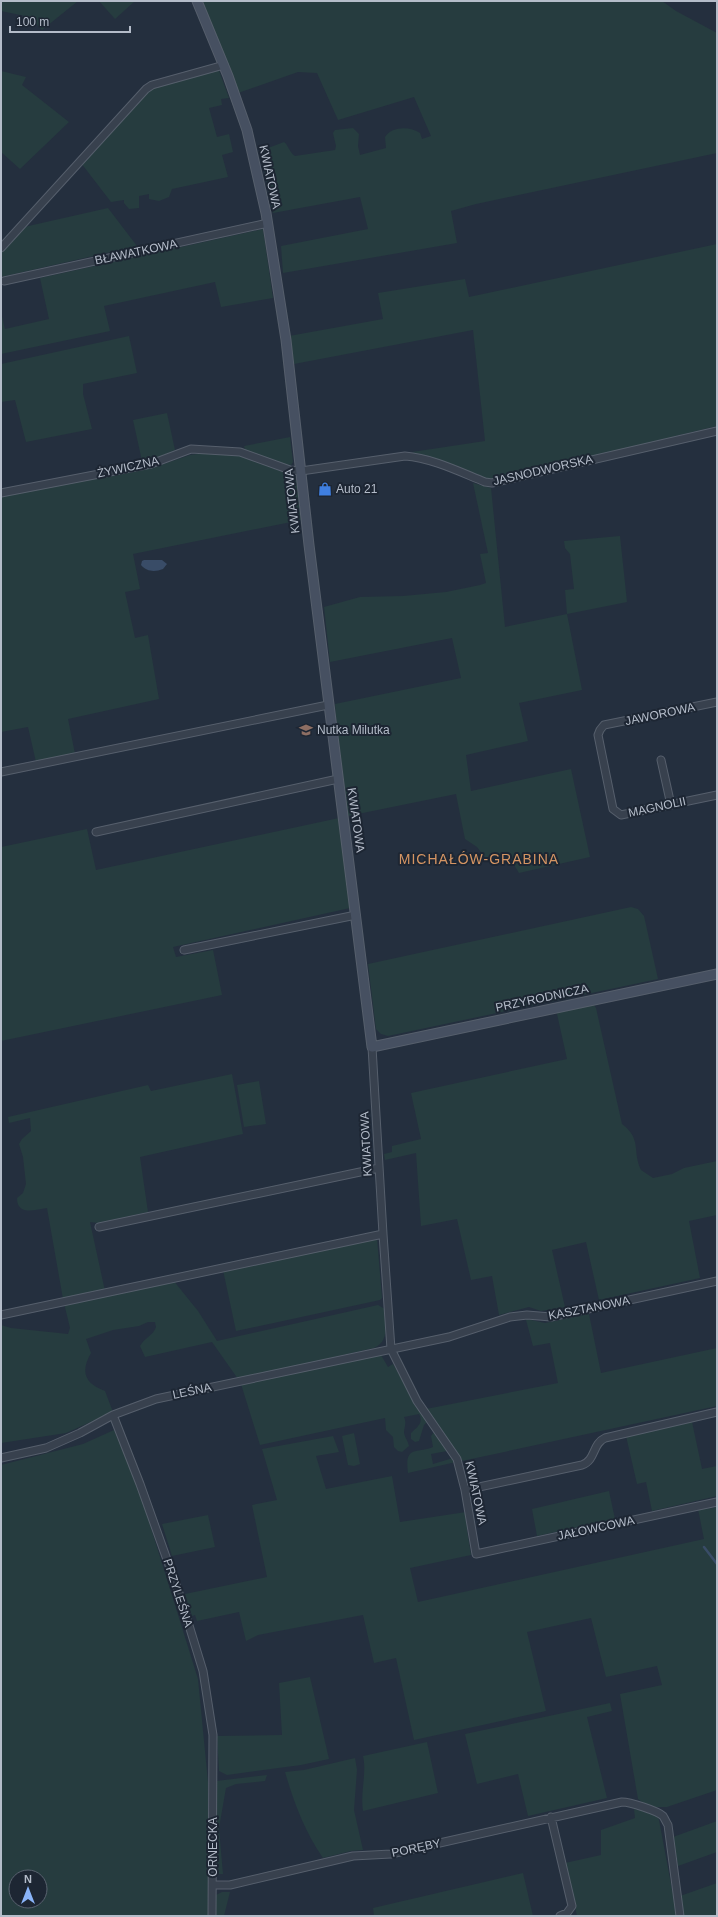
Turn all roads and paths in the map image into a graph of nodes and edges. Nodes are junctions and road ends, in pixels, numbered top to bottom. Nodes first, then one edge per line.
1 (197, 1) edge
2 (224, 65) junction
3 (268, 223) junction
4 (1, 248) edge
5 (4, 281) dead end
6 (717, 431) edge
7 (301, 471) junction
8 (1, 493) edge
9 (717, 702) edge
10 (328, 705) junction
11 (604, 725) joint
12 (661, 760) dead end
13 (1, 772) edge
14 (338, 779) junction
15 (717, 794) edge
16 (671, 805) junction
17 (96, 832) dead end
18 (356, 915) junction
19 (184, 950) dead end
20 (717, 974) edge
21 (372, 1047) junction
22 (379, 1168) junction
23 (99, 1227) dead end
24 (383, 1234) junction
25 (717, 1281) edge
26 (1, 1315) edge
27 (391, 1349) junction
28 (717, 1412) edge
29 (113, 1415) junction
30 (1, 1458) edge
31 (465, 1490) junction
32 (717, 1502) edge
33 (476, 1554) joint
34 (213, 1778) joint
35 (551, 1817) junction
36 (213, 1885) junction
37 (212, 1916) edge
38 (560, 1916) edge
39 (680, 1916) edge

1 - 2 street, KWIATOWA
2 - 3 street, KWIATOWA
2 - 4 street
3 - 5 street, BŁAWATKOWA
3 - 7 street, KWIATOWA
6 - 7 street, JASNODWORSKA
7 - 8 street, ŻYWICZNA
7 - 10 street, KWIATOWA
9 - 11 street, JAWOROWA
10 - 13 street
10 - 14 street, KWIATOWA
11 - 16 street, MAGNOLII
12 - 16 street
14 - 17 street
14 - 18 street, KWIATOWA
15 - 16 street, MAGNOLII
18 - 19 street
18 - 21 street, KWIATOWA
20 - 21 street, PRZYRODNICZA
21 - 22 street, KWIATOWA
22 - 23 street
22 - 24 street, KWIATOWA
24 - 26 street
24 - 27 street, KWIATOWA
25 - 27 street, KASZTANOWA
27 - 29 street, LEŚNA
27 - 31 street, KWIATOWA
28 - 31 street
29 - 30 street, LEŚNA
29 - 34 street, PRZYLEŚNA
31 - 33 street, KWIATOWA
32 - 33 street, JAŁOWCOWA
34 - 36 street, ORNECKA
35 - 36 street, PORĘBY
35 - 38 street
35 - 39 street, PORĘBY
36 - 37 street, ORNECKA

